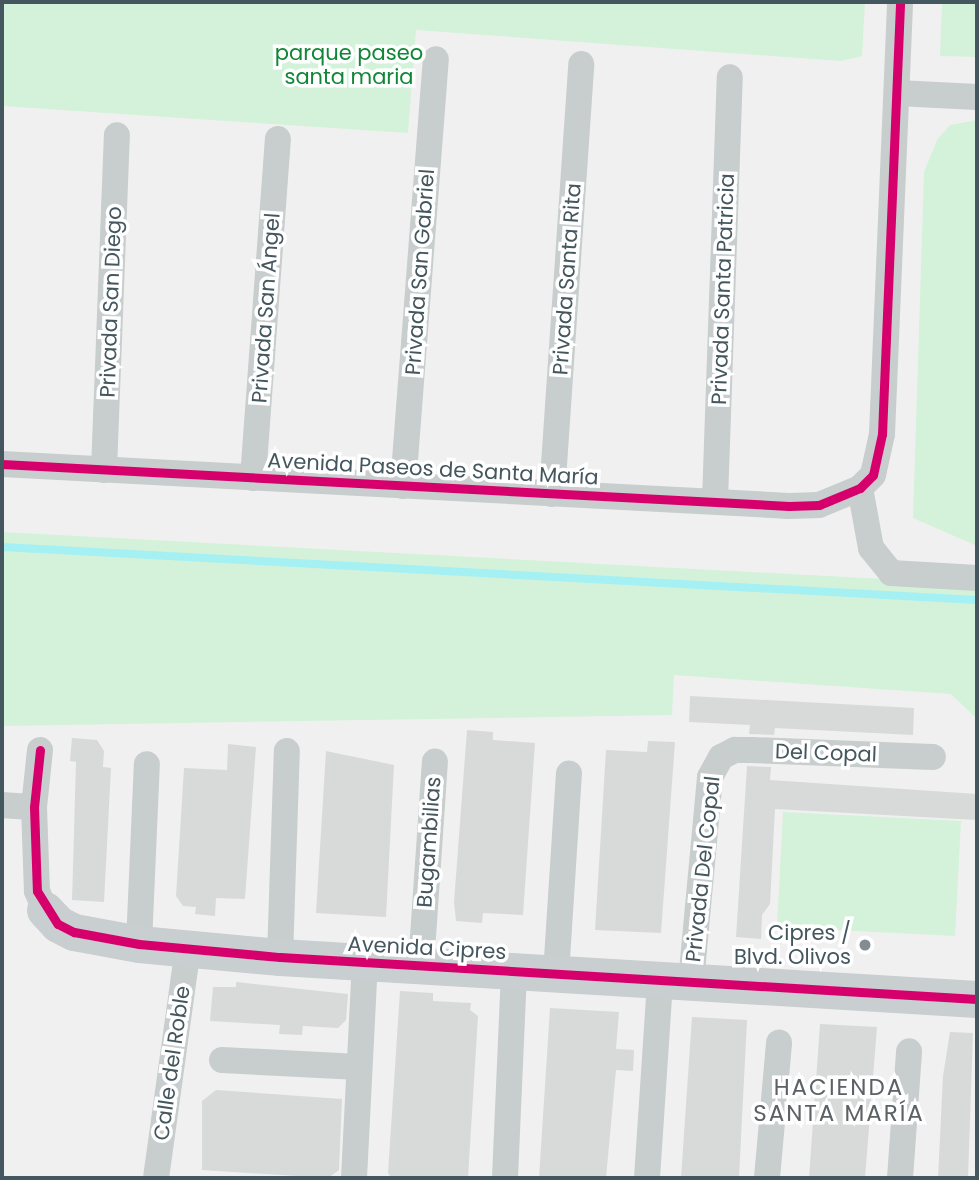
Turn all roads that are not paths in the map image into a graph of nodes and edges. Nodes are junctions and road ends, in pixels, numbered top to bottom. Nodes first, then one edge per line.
1 (901, 2) edge
2 (436, 58) dead end
3 (581, 64) dead end
4 (730, 78) dead end
5 (897, 93) junction
6 (977, 97) edge
7 (117, 135) dead end
8 (278, 139) dead end
9 (2, 464) edge
10 (104, 470) junction
11 (253, 478) junction
12 (403, 486) junction
13 (860, 488) junction
14 (552, 494) junction
15 (715, 500) junction
16 (977, 578) edge
17 (40, 750) dead end
18 (287, 751) dead end
19 (721, 757) joint
20 (933, 757) dead end
21 (435, 761) dead end
22 (148, 764) dead end
23 (569, 773) dead end
24 (2, 805) edge
25 (34, 807) junction
26 (45, 910) joint
27 (139, 944) junction
28 (188, 948) junction
29 (280, 957) junction
30 (365, 962) junction
31 (421, 965) junction
32 (514, 971) junction
33 (556, 974) junction
34 (676, 981) junction
35 (977, 999) edge
36 (779, 1043) dead end
37 (909, 1051) dead end
38 (222, 1060) dead end
39 (359, 1067) junction
40 (156, 1178) edge
41 (354, 1178) edge
42 (505, 1178) edge
43 (647, 1178) edge
44 (767, 1178) edge
45 (900, 1178) edge

1 - 5 street
2 - 12 street, Privada San Gabriel
3 - 14 street, Privada Santa Rita
4 - 15 street, Privada Santa Patricia
5 - 6 street
5 - 13 street
7 - 10 street, Privada San Diego
8 - 11 street, Privada San Ángel
9 - 10 street, Avenida Paseos de Santa María
10 - 11 street, Avenida Paseos de Santa María
11 - 12 street, Avenida Paseos de Santa María
12 - 14 street, Avenida Paseos de Santa María
13 - 15 street, Avenida Paseos de Santa María
13 - 16 street
14 - 15 street, Avenida Paseos de Santa María
17 - 25 street, Avenida Cipres
18 - 29 street
19 - 20 street, Del Copal
19 - 34 street, Privada Del Copal
21 - 31 street, Bugambilias
22 - 27 street
23 - 33 street
24 - 25 street
25 - 26 street, Avenida Cipres
26 - 27 street, Avenida Cipres
27 - 28 street, Avenida Cipres
28 - 29 street, Avenida Cipres
28 - 40 street, Calle del Roble
29 - 30 street, Avenida Cipres
30 - 31 street, Avenida Cipres
30 - 39 street
31 - 32 street, Avenida Cipres
32 - 33 street, Avenida Cipres
32 - 42 street
33 - 34 street, Avenida Cipres
34 - 35 street, Avenida Cipres
34 - 43 street, Privada Del Copal
36 - 44 street
37 - 45 street
38 - 39 street
39 - 41 street

